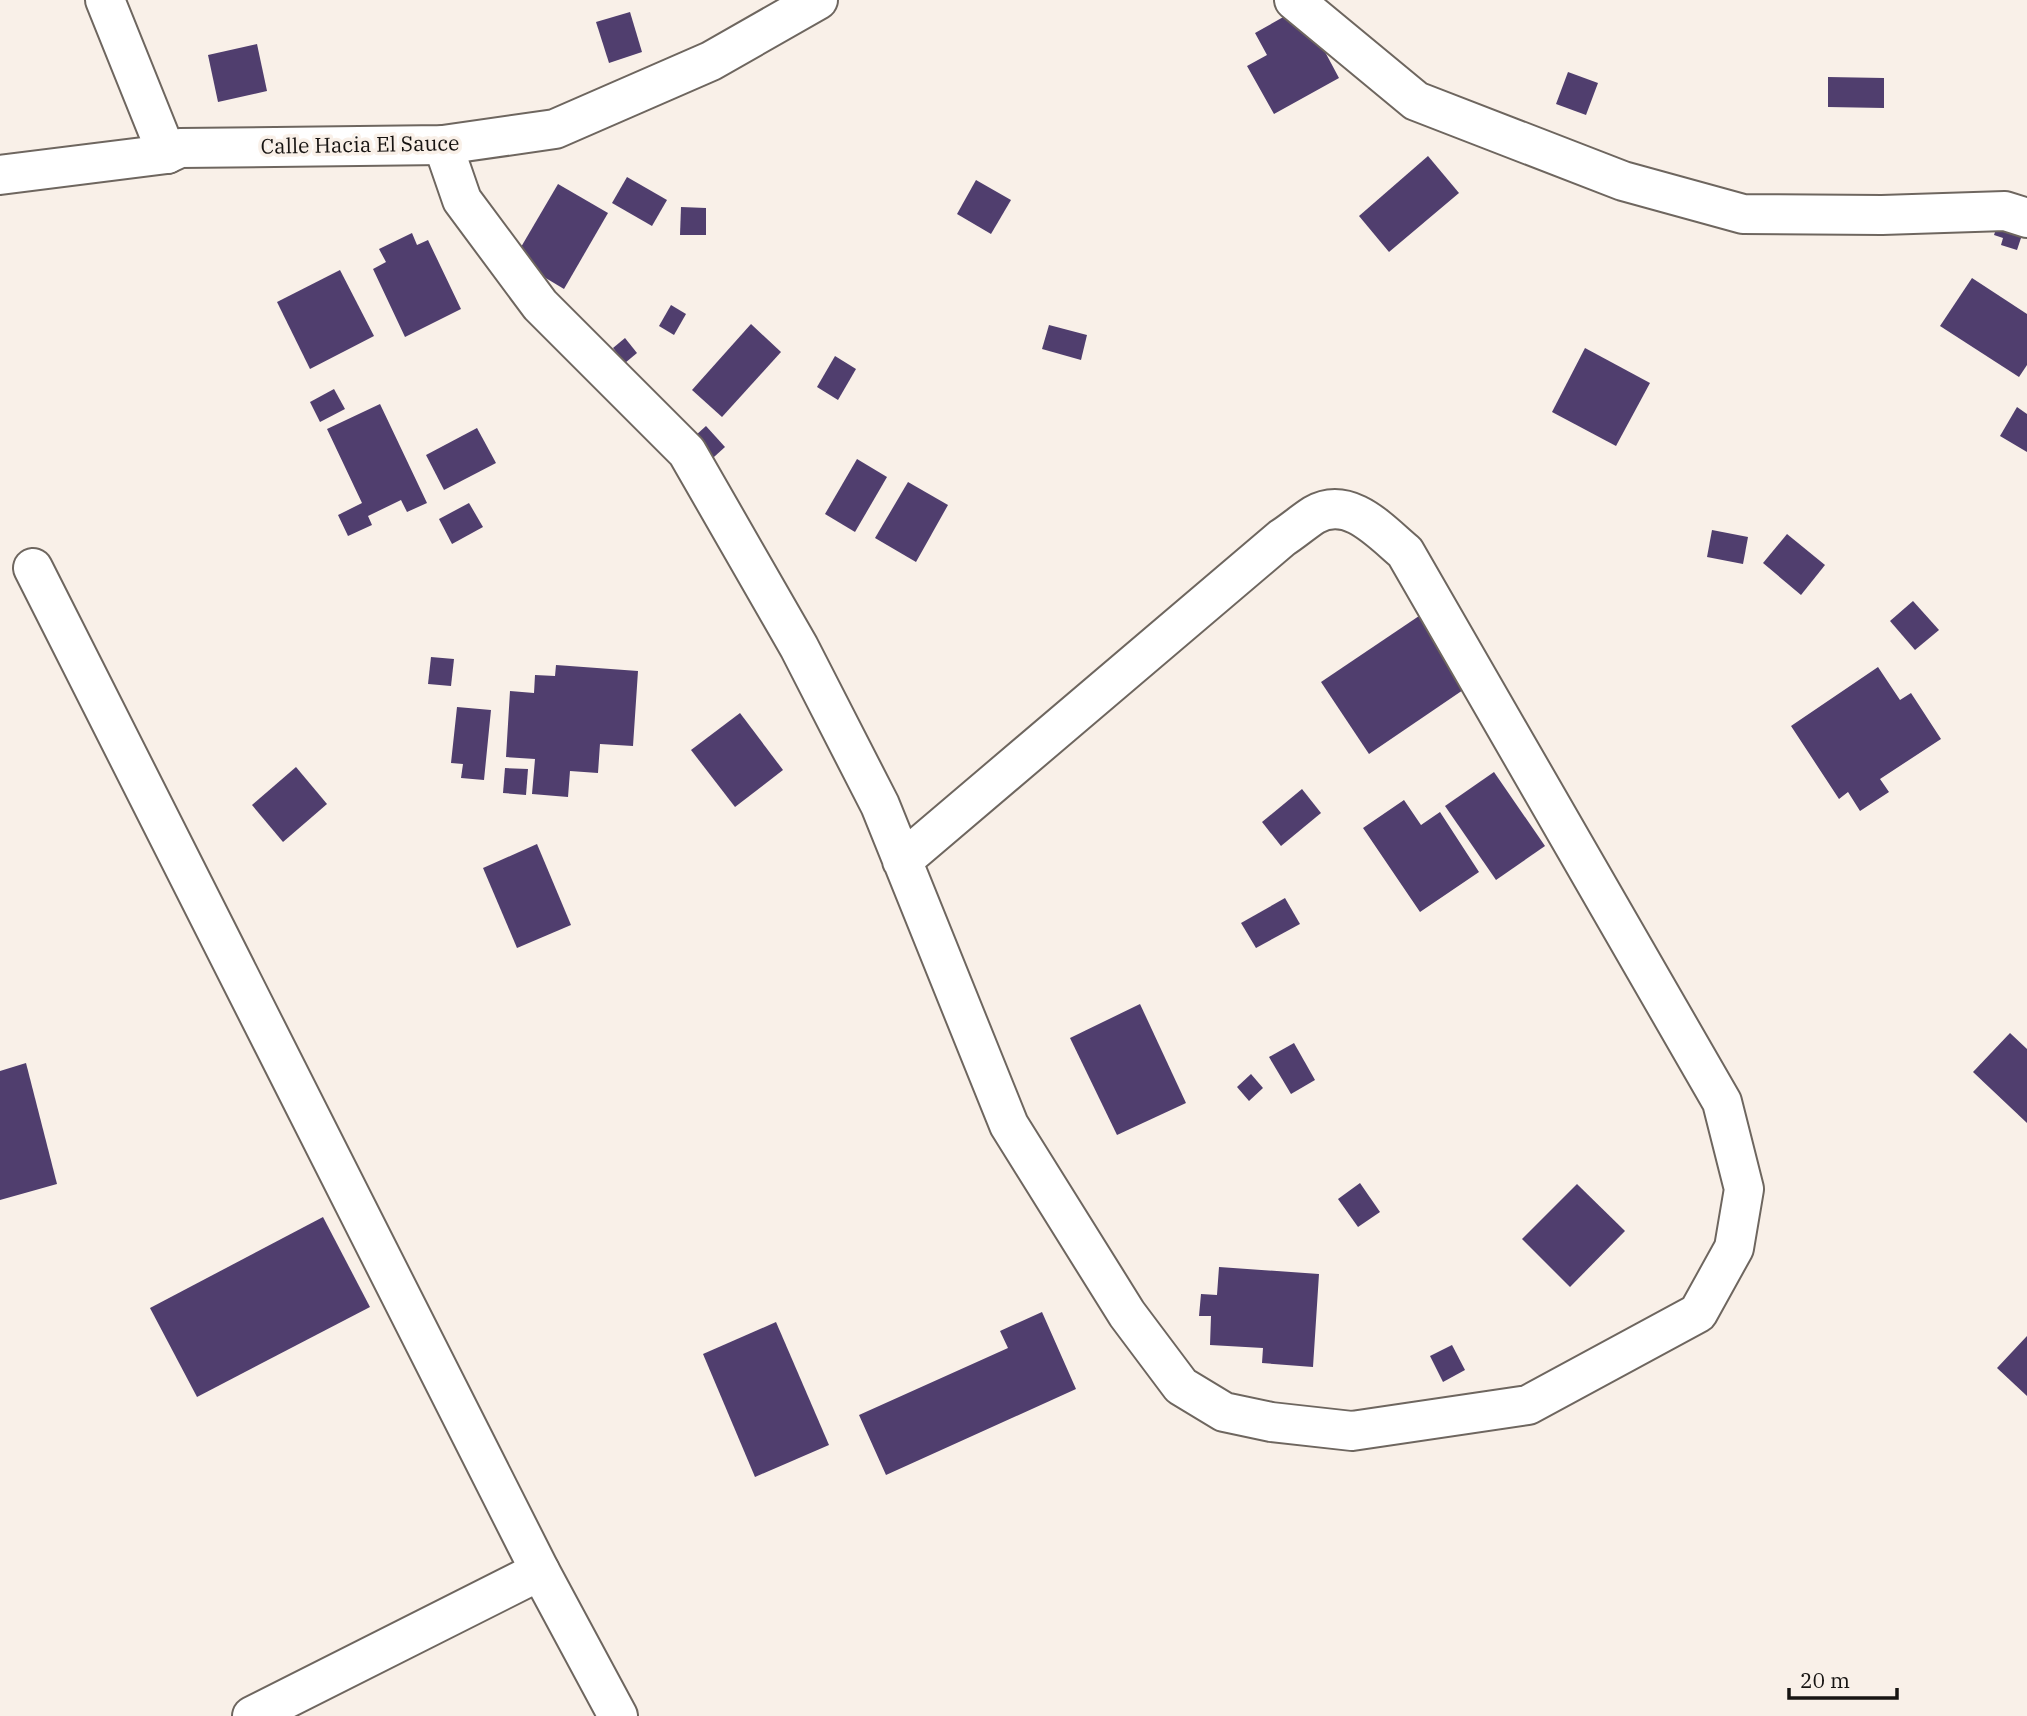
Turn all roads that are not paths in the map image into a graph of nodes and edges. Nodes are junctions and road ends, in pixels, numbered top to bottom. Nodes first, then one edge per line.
1 (105, 0) edge
2 (818, 0) edge
3 (1294, 0) edge
4 (443, 145) junction
5 (167, 154) junction
6 (0, 175) edge
7 (2027, 218) edge
8 (33, 568) dead end
9 (902, 861) junction
10 (540, 1571) junction
11 (252, 1716) edge
12 (618, 1716) edge

1 - 5 street
2 - 4 street, Calle Hacia El Sauce
3 - 7 street
4 - 5 street, Calle Hacia El Sauce
4 - 9 street
5 - 6 street, Calle Hacia El Sauce
8 - 10 street
9 - 9 street
10 - 11 street
10 - 12 street

